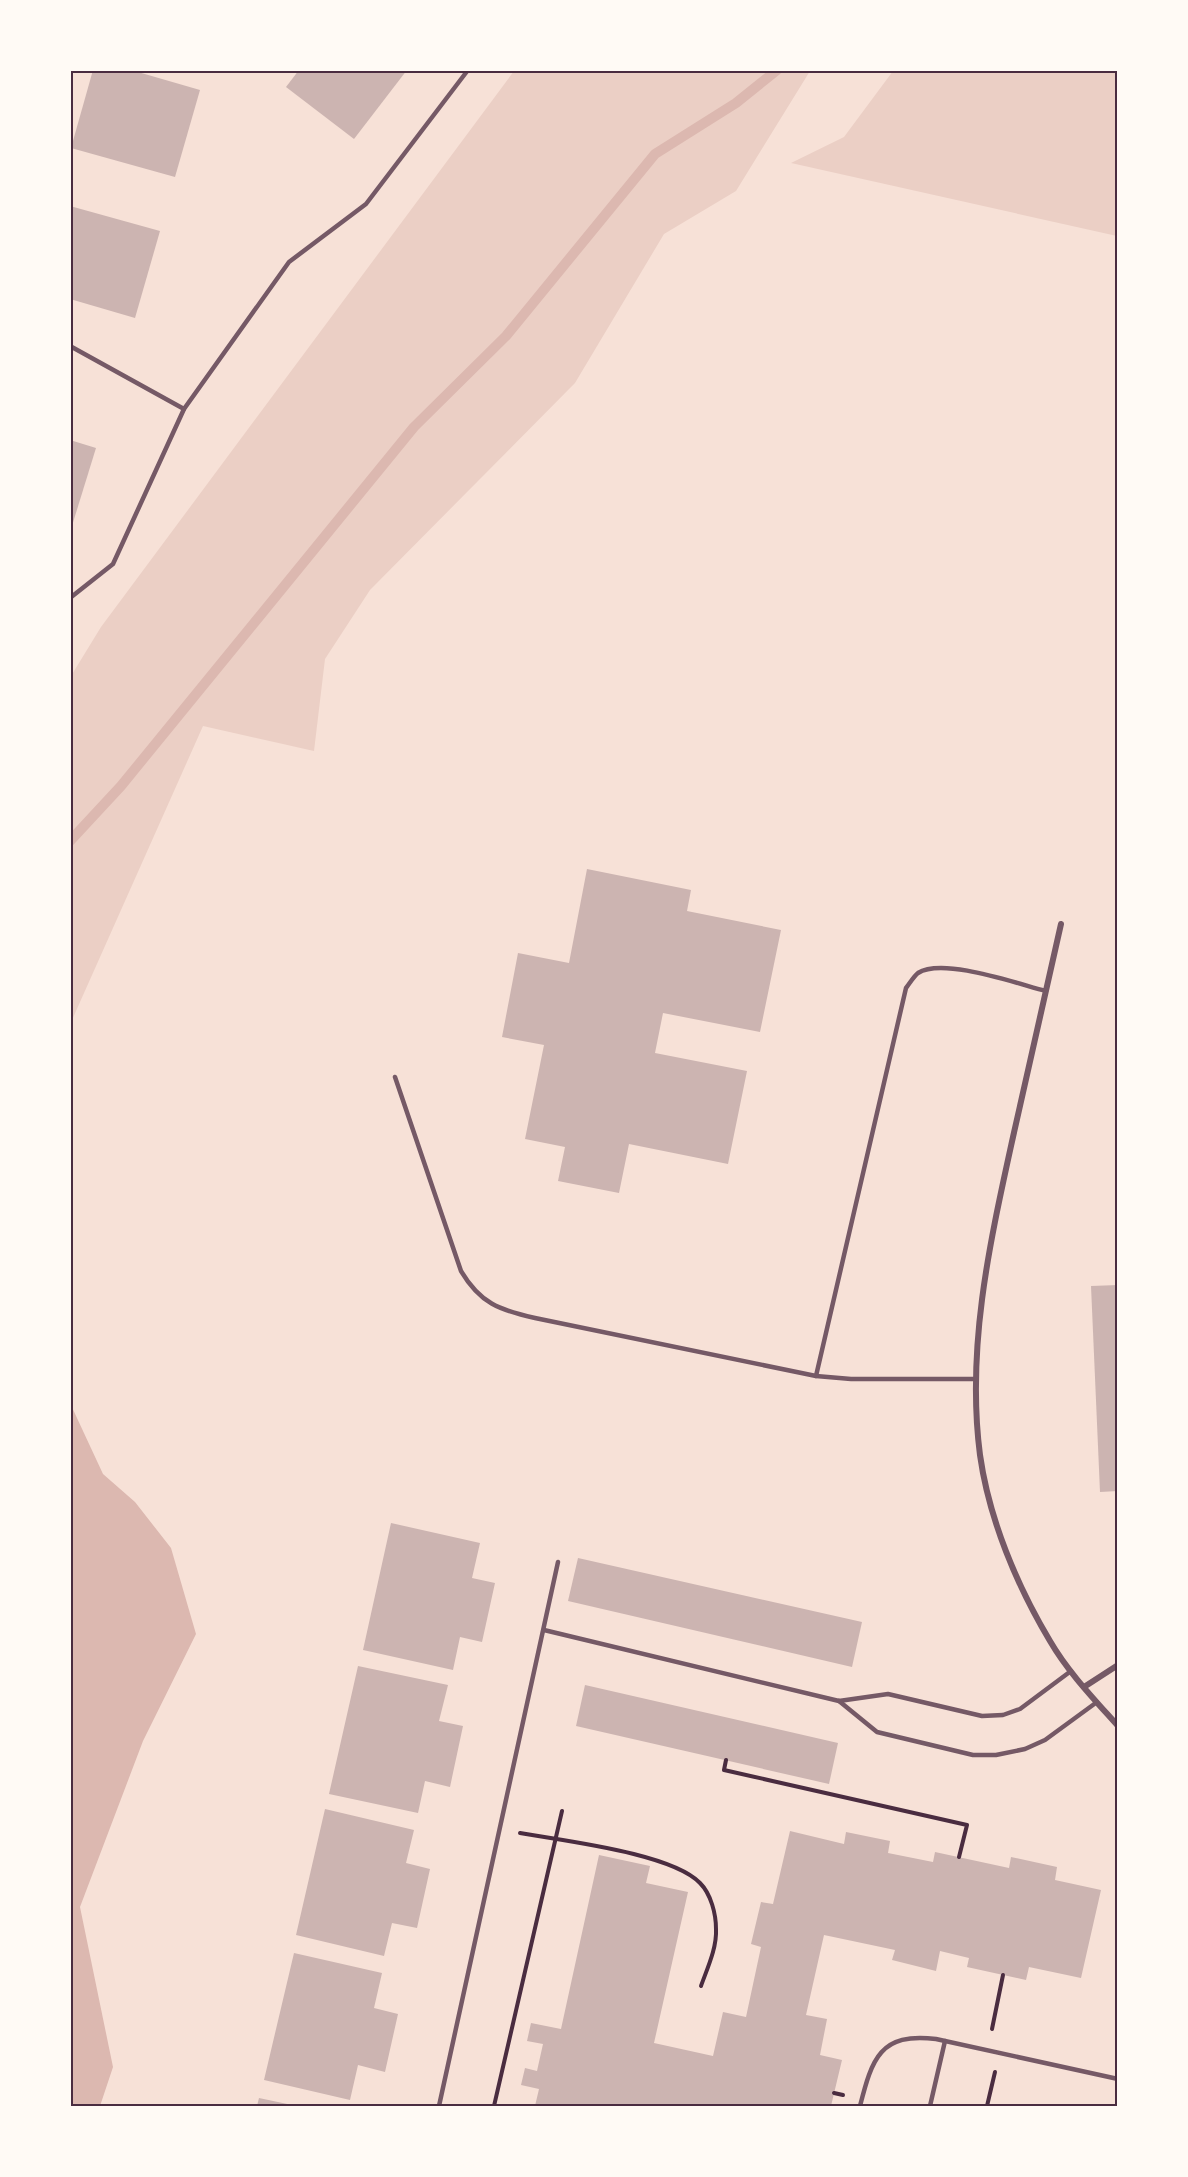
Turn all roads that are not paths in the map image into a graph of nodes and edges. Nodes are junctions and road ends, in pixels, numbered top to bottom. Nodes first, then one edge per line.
1 (468, 70) edge
2 (70, 346) edge
3 (184, 409) junction
4 (70, 598) edge
5 (1061, 924) dead end
6 (1046, 991) junction
7 (395, 1077) dead end
8 (816, 1376) junction
9 (975, 1379) junction
10 (558, 1562) dead end
11 (544, 1630) junction
12 (1118, 1665) edge
13 (1072, 1671) junction
14 (1084, 1688) junction
15 (839, 1701) junction
16 (1096, 1702) junction
17 (1118, 1726) edge
18 (945, 2041) junction
19 (1118, 2079) edge
20 (439, 2106) edge
21 (860, 2106) edge
22 (930, 2106) edge

1 - 3 lane
2 - 3 lane
3 - 4 lane
5 - 6 street
6 - 8 lane
6 - 9 street
7 - 8 lane
8 - 9 lane
9 - 13 street
10 - 11 lane
11 - 15 lane
11 - 20 lane
12 - 14 street
13 - 14 street
13 - 15 lane
14 - 16 street
15 - 16 lane
16 - 17 street
18 - 19 lane
18 - 21 lane
18 - 22 lane

